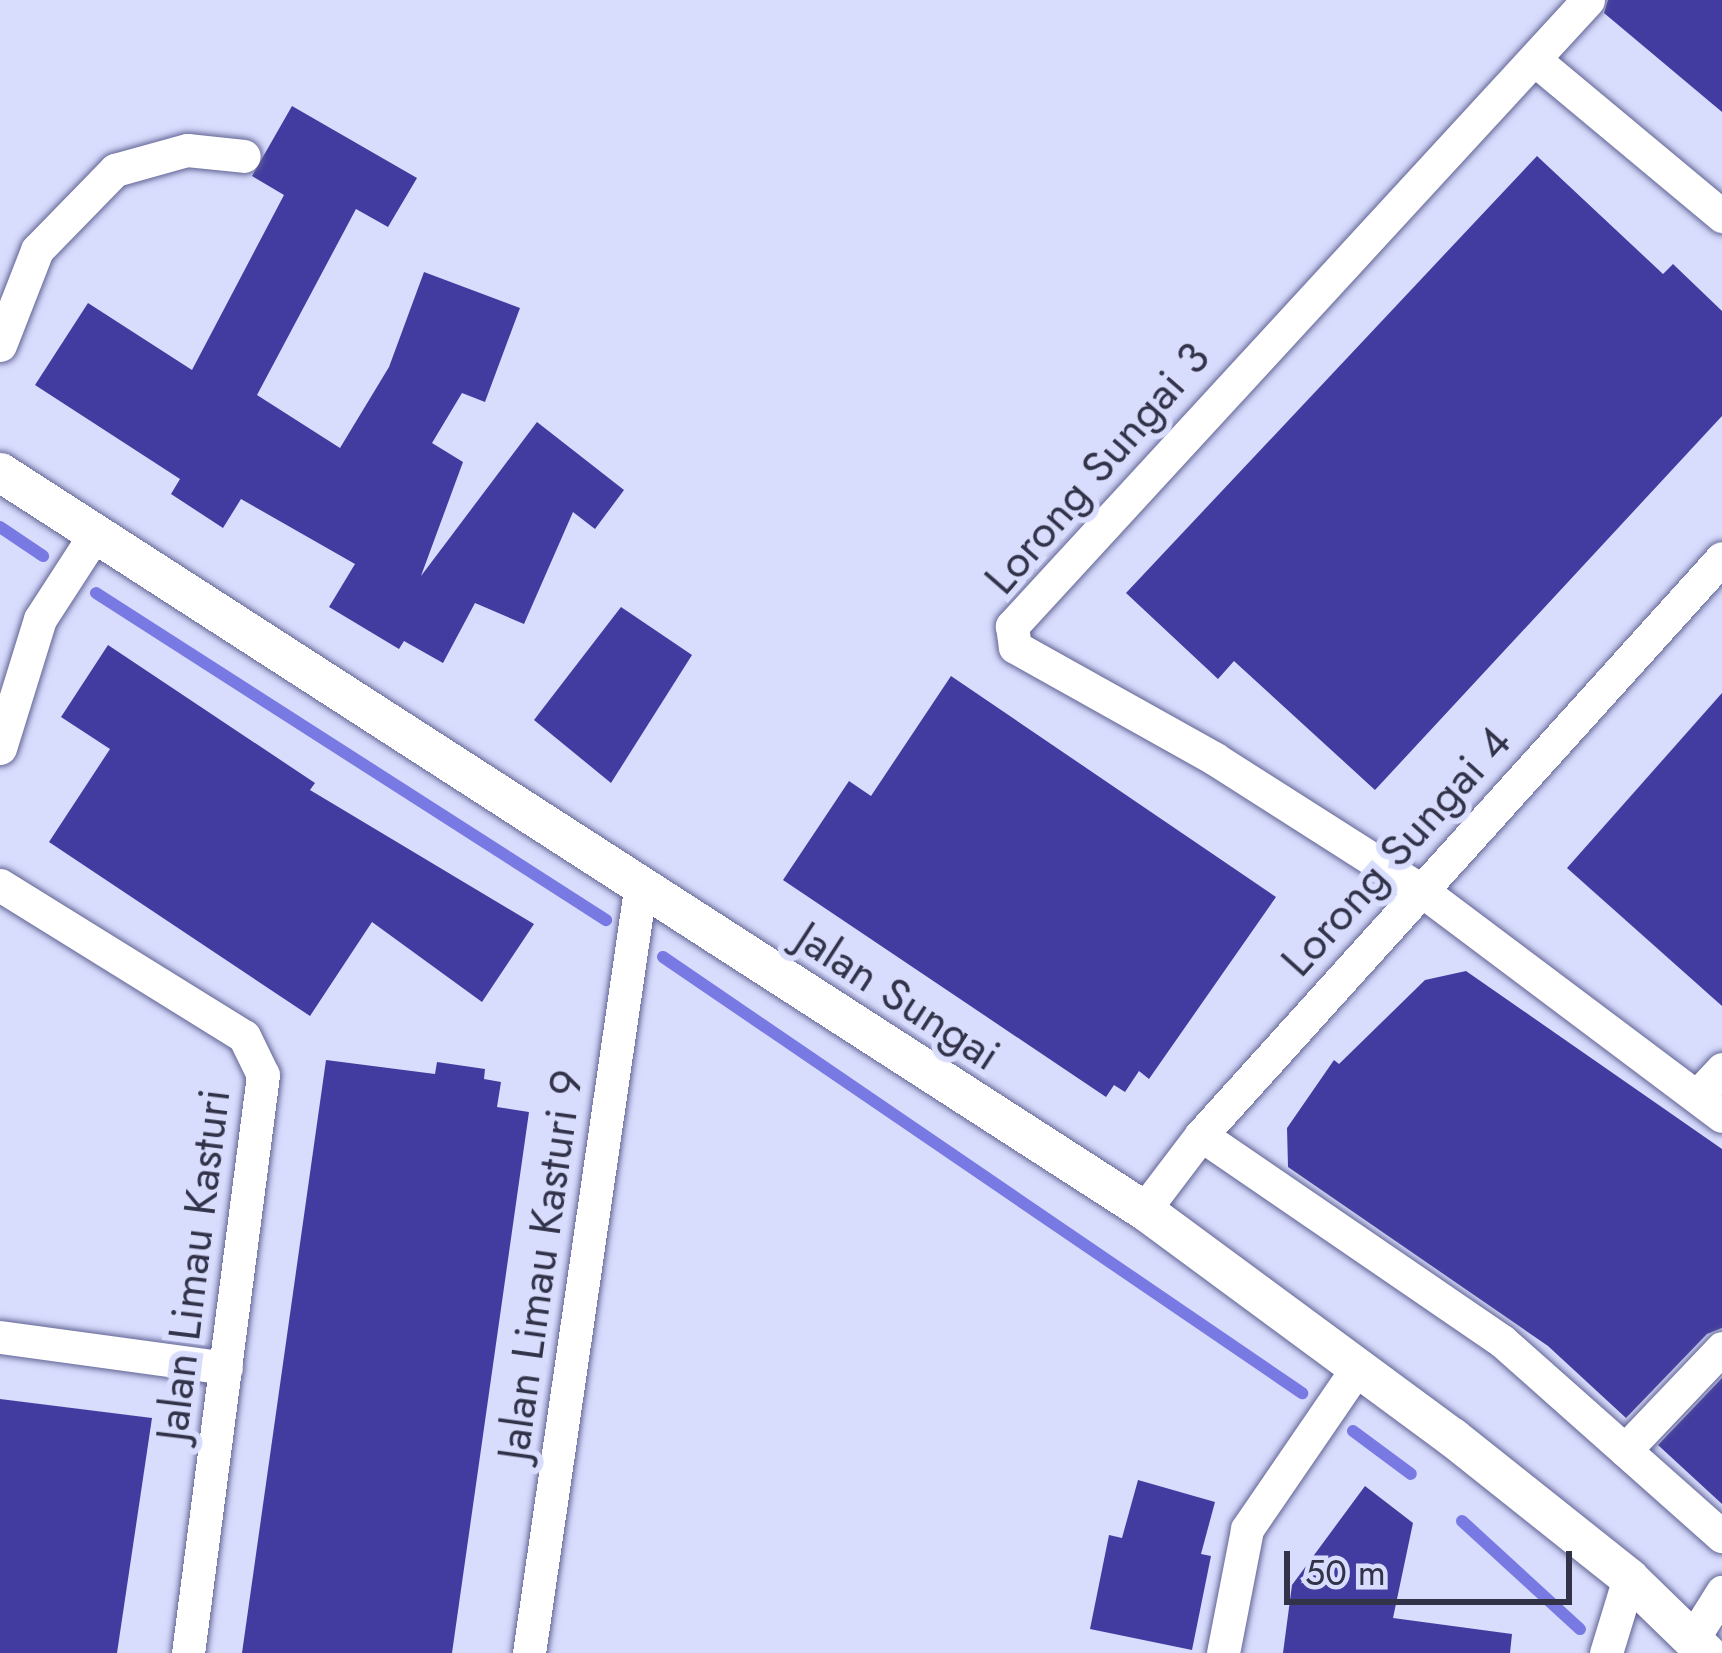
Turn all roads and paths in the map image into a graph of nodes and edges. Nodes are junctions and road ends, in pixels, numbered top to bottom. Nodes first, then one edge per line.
1 (1588, 0) edge
2 (1535, 60) junction
3 (244, 156) dead end
4 (1722, 216) edge
5 (0, 345) edge
6 (0, 472) edge
7 (93, 537) junction
8 (1722, 558) edge
9 (0, 748) edge
10 (0, 885) edge
11 (640, 889) junction
12 (1421, 890) junction
13 (1722, 1069) edge
14 (1710, 1106) edge
15 (1201, 1135) junction
16 (1144, 1210) junction
17 (0, 1337) edge
18 (1722, 1348) edge
19 (1358, 1367) junction
20 (226, 1368) junction
21 (1625, 1450) junction
22 (1722, 1536) edge
23 (1629, 1578) junction
24 (1722, 1592) edge
25 (1699, 1646) edge
26 (188, 1653) edge
27 (530, 1653) edge
28 (1223, 1653) edge
29 (1606, 1653) edge

1 - 2 street, Lorong Sungai 3
2 - 4 street
2 - 12 street, Lorong Sungai 3
3 - 5 street
6 - 7 street, Jalan Sungai
7 - 9 street
7 - 11 street, Jalan Sungai
8 - 12 street, Lorong Sungai 4
10 - 20 street, Jalan Limau Kasturi
11 - 16 street, Jalan Sungai
11 - 27 street, Jalan Limau Kasturi 9
12 - 14 street
12 - 15 street, Lorong Sungai 4
13 - 14 street
15 - 16 street, Lorong Sungai 4
15 - 21 street
16 - 19 street, Jalan Sungai
17 - 20 street
18 - 21 street
19 - 23 street, Jalan Sungai
19 - 28 street
20 - 26 street, Jalan Limau Kasturi
21 - 22 street
23 - 25 street, Jalan Sungai
23 - 29 street
24 - 25 street

